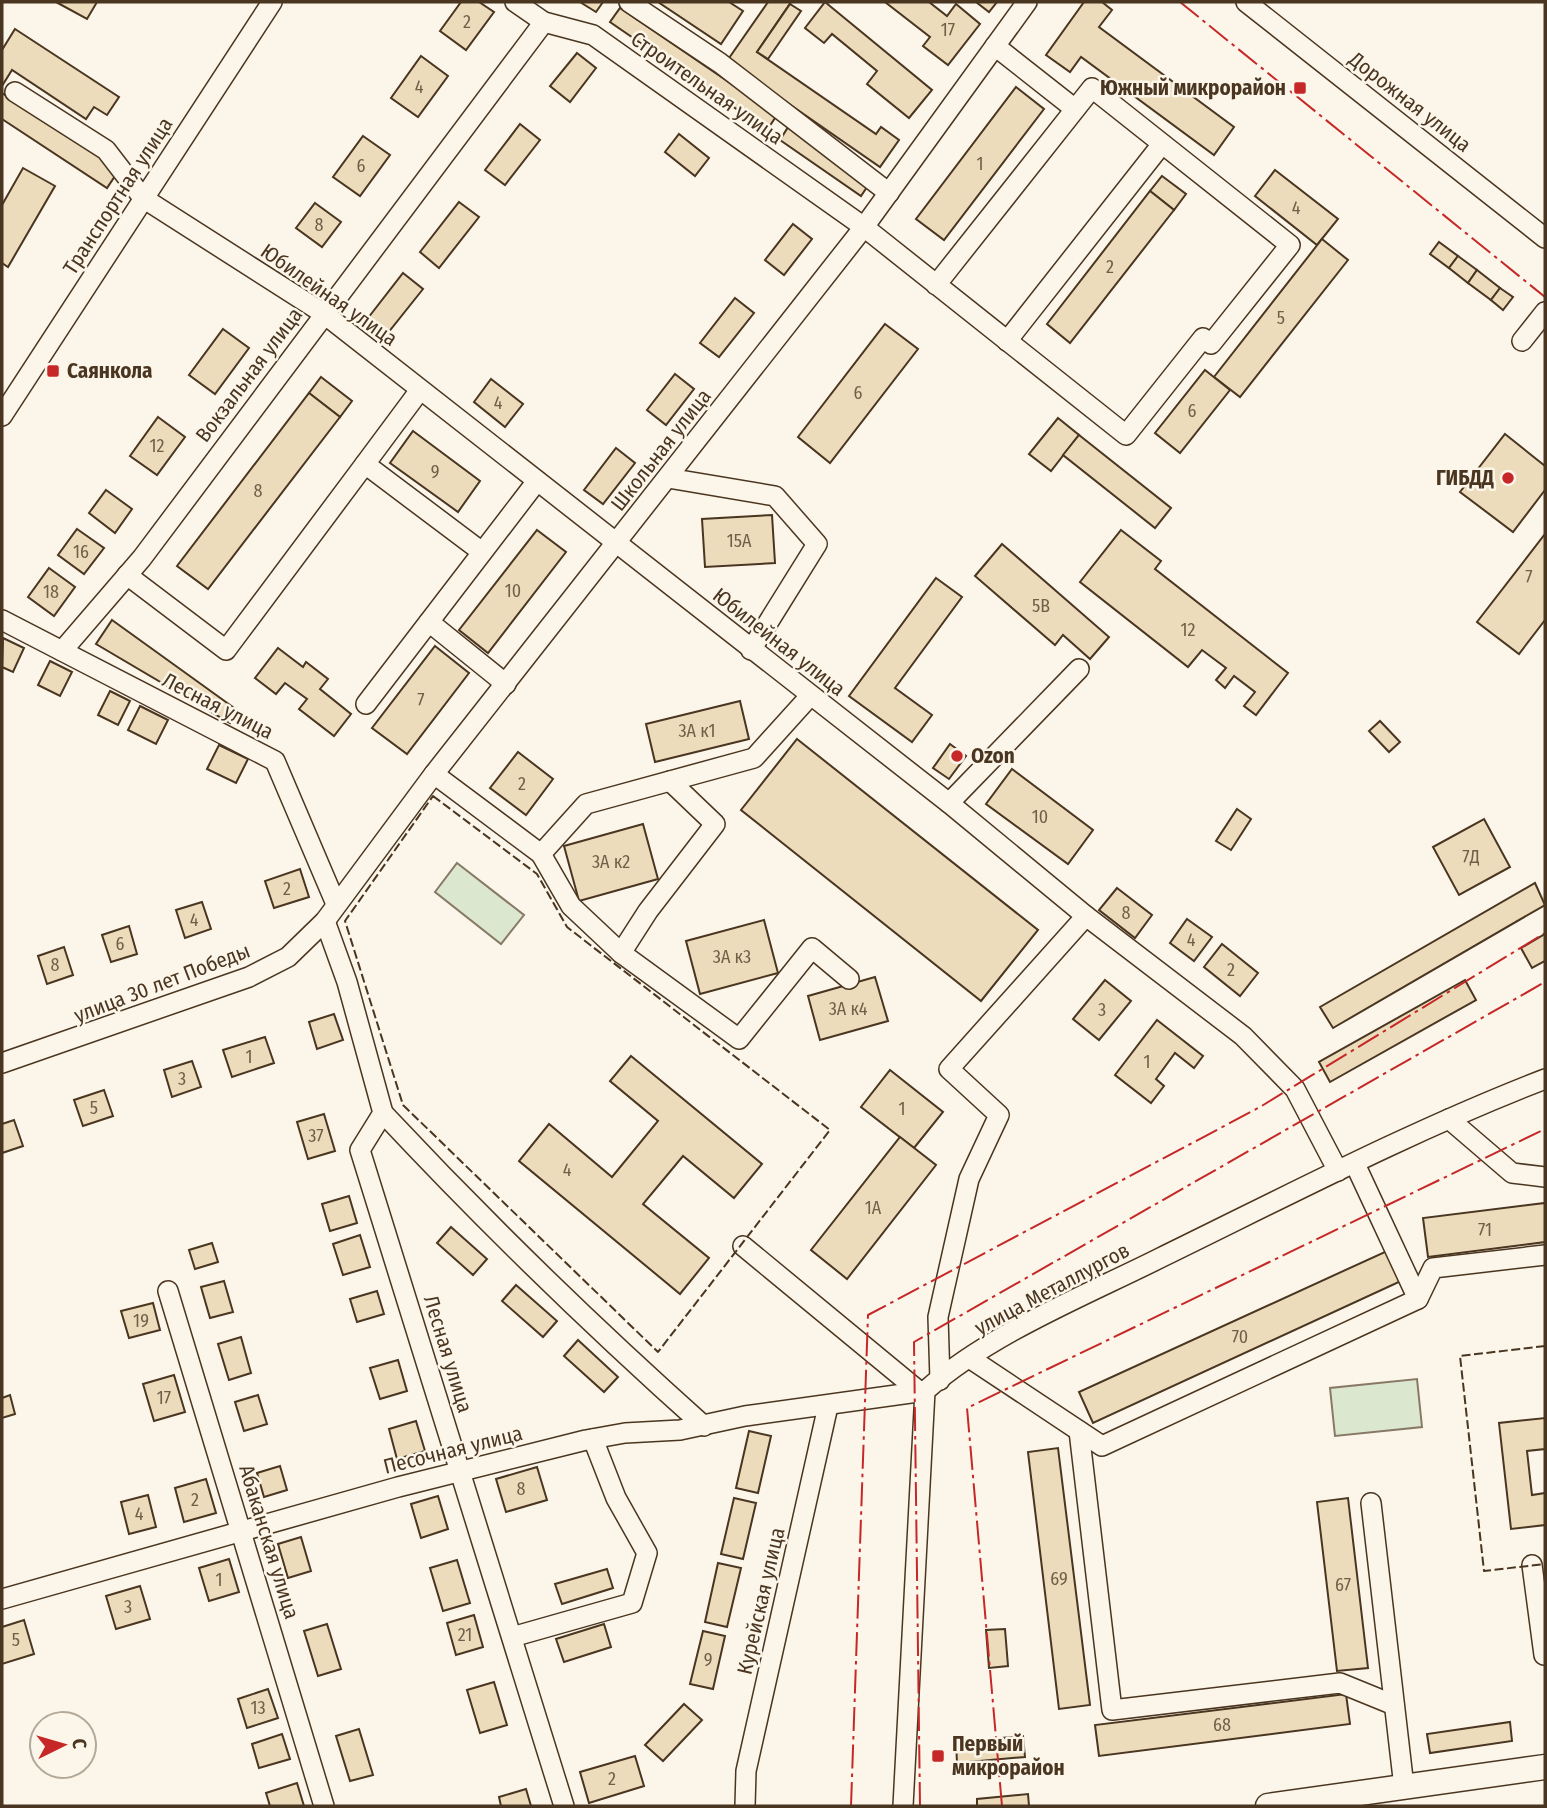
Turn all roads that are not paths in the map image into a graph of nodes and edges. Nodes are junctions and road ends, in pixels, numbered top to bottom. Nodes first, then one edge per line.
1 (272, 2) edge
2 (515, 2) edge
3 (629, 2) edge
4 (1027, 2) edge
5 (1247, 2) edge
6 (544, 22) junction
7 (995, 46) junction
8 (15, 92) dead end
9 (1075, 109) junction
10 (1162, 144) junction
11 (889, 193) junction
12 (143, 198) junction
13 (864, 228) junction
14 (1545, 238) edge
15 (936, 285) junction
16 (1545, 312) edge
17 (323, 313) junction
18 (1007, 341) junction
19 (1522, 341) dead end
20 (420, 390) junction
21 (2, 416) edge
22 (365, 464) junction
23 (668, 478) junction
24 (537, 481) junction
25 (616, 544) junction
26 (482, 552) junction
27 (127, 575) junction
28 (2, 621) edge
29 (429, 622) junction
30 (751, 650) junction
31 (62, 651) junction
32 (1080, 669) dead end
33 (506, 684) junction
34 (810, 696) junction
35 (366, 704) dead end
36 (434, 774) junction
37 (670, 781) junction
38 (949, 803) junction
39 (541, 855) junction
40 (336, 904) junction
41 (1086, 916) junction
42 (325, 921) junction
43 (621, 953) junction
44 (849, 979) dead end
45 (2, 1063) edge
46 (1545, 1079) edge
47 (383, 1113) junction
48 (1449, 1119) junction
49 (1346, 1167) junction
50 (1545, 1177) edge
51 (743, 1246) dead end
52 (1545, 1255) edge
53 (168, 1292) dead end
54 (1418, 1299) junction
55 (971, 1359) junction
56 (928, 1387) junction
57 (828, 1406) junction
58 (704, 1426) junction
59 (1079, 1431) junction
60 (593, 1439) junction
61 (460, 1471) junction
62 (1371, 1503) dead end
63 (243, 1531) junction
64 (1532, 1565) dead end
65 (2, 1599) edge
66 (512, 1637) junction
67 (1545, 1655) edge
68 (1545, 1662) edge
69 (1394, 1705) junction
70 (1545, 1767) edge
71 (1404, 1787) junction
72 (324, 1806) edge
73 (564, 1806) edge
74 (745, 1806) edge
75 (903, 1806) edge
76 (1268, 1806) edge

1 - 12 street, Транспортная улица
2 - 6 street, Строительная улица
3 - 11 street
4 - 7 street, Школьная улица
5 - 14 street, Дорожная улица
6 - 13 street, Строительная улица
6 - 17 street, Вокзальная улица
7 - 9 street
7 - 11 street, Школьная улица
8 - 12 street, Юбилейная улица
9 - 10 street
9 - 15 street
10 - 18 street
10 - 18 street, Строительная улица
11 - 13 street, Школьная улица
12 - 17 street, Юбилейная улица
12 - 21 street, Транспортная улица
13 - 15 street, Строительная улица
13 - 23 street, Школьная улица
15 - 18 street, Строительная улица
16 - 19 street
17 - 20 street, Юбилейная улица
17 - 27 street, Вокзальная улица
20 - 22 street
20 - 24 street, Юбилейная улица
22 - 26 street
22 - 27 street
23 - 25 street, Школьная улица
23 - 30 street
24 - 25 street, Юбилейная улица
24 - 26 street
25 - 30 street, Юбилейная улица
25 - 33 street, Школьная улица
26 - 29 street
27 - 31 street, Вокзальная улица
28 - 31 street, Лесная улица
29 - 33 street
29 - 35 street
30 - 34 street, Юбилейная улица
31 - 40 street, Лесная улица
32 - 38 street
33 - 36 street, Школьная улица
34 - 37 street
34 - 38 street, Юбилейная улица
36 - 39 street
36 - 40 street, Школьная улица
37 - 39 street
37 - 43 street
38 - 41 street, Юбилейная улица
39 - 43 street
40 - 42 street, Школьная улица
41 - 49 street, Юбилейная улица
41 - 56 street
42 - 45 street, улица 30 лет Победы
42 - 47 street
43 - 44 street
46 - 48 street, улица Металлургов
47 - 58 street
47 - 61 street, Лесная улица
48 - 49 street, улица Металлургов
48 - 50 street
49 - 54 street, Юбилейная улица
49 - 55 street, улица Металлургов
51 - 56 street
52 - 54 street
53 - 63 street, Абаканская улица
54 - 59 street
55 - 56 street, улица Металлургов
55 - 59 street
56 - 57 street, Песочная улица
56 - 75 street
57 - 58 street, Песочная улица
57 - 74 street, Курейская улица
58 - 60 street, Песочная улица
59 - 69 street
60 - 61 street, Песочная улица
60 - 66 street
61 - 63 street, Песочная улица
61 - 66 street, Лесная улица
62 - 69 street
63 - 65 street, Песочная улица
63 - 72 street, Абаканская улица
64 - 67 street
66 - 73 street, Лесная улица
67 - 68 street
69 - 71 street
70 - 71 main road
71 - 76 main road

